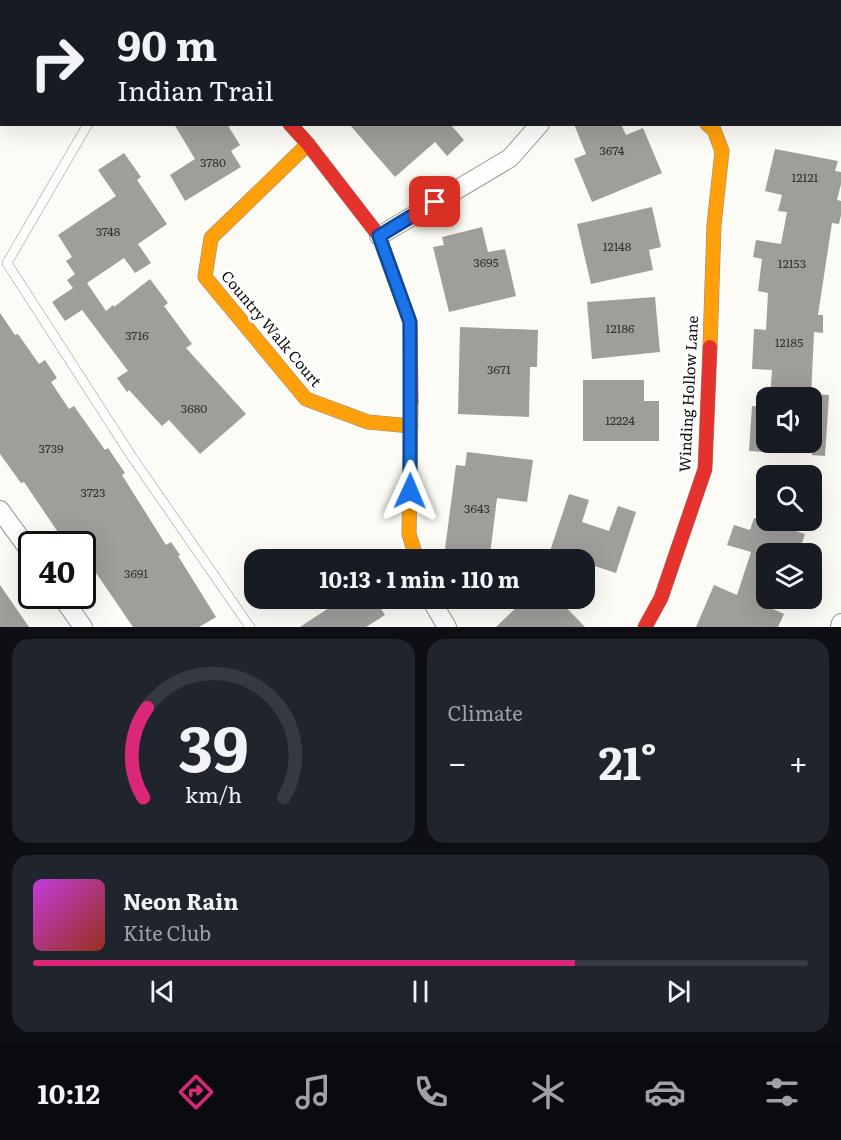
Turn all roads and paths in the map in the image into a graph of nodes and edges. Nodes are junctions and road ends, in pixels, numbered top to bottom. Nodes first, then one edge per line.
1 (87, 126) edge
2 (292, 126) edge
3 (538, 126) edge
4 (709, 126) edge
5 (308, 144) junction
6 (379, 236) junction
7 (411, 426) junction
8 (0, 510) edge
9 (18, 535) edge
10 (414, 549) edge
11 (70, 609) edge
12 (436, 609) edge
13 (83, 627) edge
14 (250, 627) edge
15 (447, 627) edge
16 (645, 627) edge

1 - 14 lane
2 - 5 street
3 - 6 street
4 - 16 street, Winding Hollow Lane
5 - 6 street
5 - 7 street, Country Walk Court
6 - 7 street
7 - 10 street
8 - 9 street
11 - 13 street
12 - 15 street

